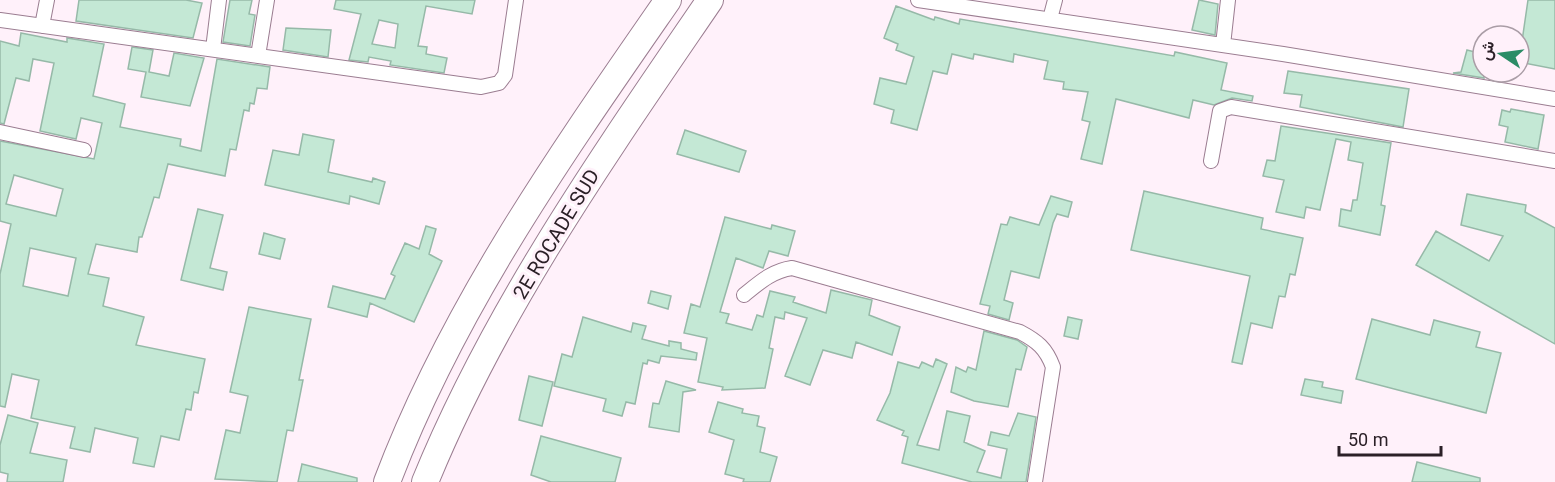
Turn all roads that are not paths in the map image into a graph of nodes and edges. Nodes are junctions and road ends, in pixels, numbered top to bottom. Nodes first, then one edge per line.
1 (47, 0) edge
2 (219, 0) edge
3 (267, 0) edge
4 (516, 0) edge
5 (668, 0) edge
6 (710, 0) edge
7 (918, 0) edge
8 (1054, 0) edge
9 (1228, 0) edge
10 (978, 4) edge
11 (0, 20) edge
12 (1050, 20) junction
13 (42, 26) junction
14 (1223, 45) junction
15 (213, 49) junction
16 (258, 56) junction
17 (1555, 99) edge
18 (0, 132) edge
19 (84, 150) dead end
20 (1555, 160) edge
21 (1211, 162) dead end
22 (744, 295) dead end
23 (387, 482) edge
24 (425, 482) edge
25 (1035, 482) edge

1 - 13 street
2 - 15 street
3 - 16 street
4 - 16 street
5 - 23 highway, 2E ROCADE SUD
6 - 24 highway, 2E ROCADE SUD
7 - 10 street
8 - 12 street
9 - 14 street
10 - 12 street
11 - 13 street
12 - 14 street
13 - 15 street
14 - 17 street
15 - 16 street
18 - 19 street
20 - 21 street
22 - 25 street

